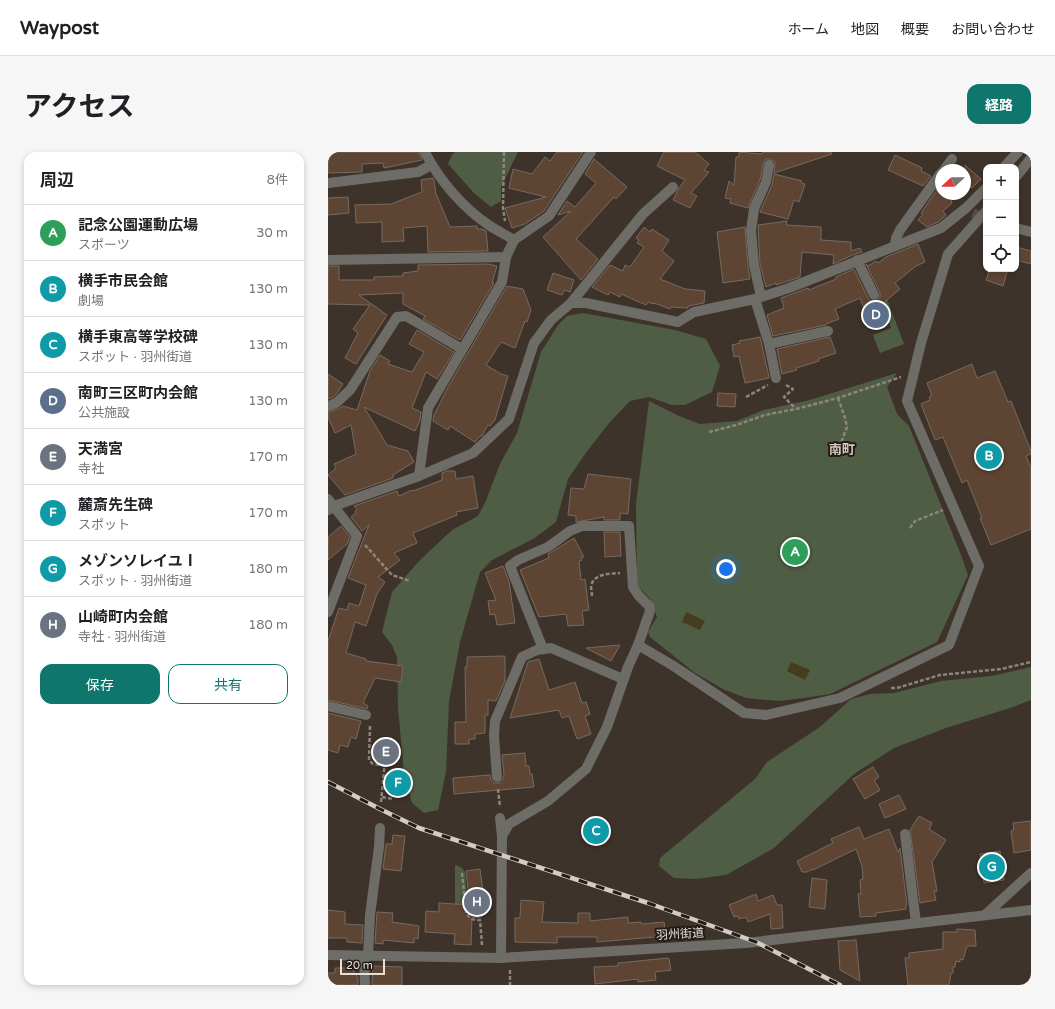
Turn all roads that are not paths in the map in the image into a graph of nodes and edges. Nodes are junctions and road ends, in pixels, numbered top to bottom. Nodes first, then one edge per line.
1 (425, 152) edge
2 (591, 152) edge
3 (1018, 152) edge
4 (1031, 158) edge
5 (952, 159) dead end
6 (948, 164) edge
7 (1007, 164) edge
8 (432, 165) junction
9 (769, 165) dead end
10 (1019, 173) edge
11 (935, 181) edge
12 (328, 183) edge
13 (673, 187) dead end
14 (983, 192) edge
15 (983, 214) edge
16 (1019, 229) edge
17 (1031, 232) edge
18 (510, 238) junction
19 (895, 246) junction
20 (506, 257) junction
21 (328, 260) edge
22 (857, 260) junction
23 (874, 295) dead end
24 (758, 298) junction
25 (571, 303) junction
26 (828, 330) dead end
27 (769, 344) junction
28 (462, 349) junction
29 (776, 378) road end
30 (328, 406) edge
31 (420, 476) junction
32 (330, 505) edge
33 (328, 612) edge
34 (638, 645) junction
35 (542, 649) junction
36 (624, 679) junction
37 (328, 706) edge
38 (366, 715) road end
39 (497, 777) road end
40 (500, 818) road end
41 (380, 828) dead end
42 (904, 834) dead end
43 (502, 836) junction
44 (1031, 873) edge
45 (1031, 910) edge
46 (985, 915) junction
47 (916, 923) junction
48 (328, 955) edge
49 (366, 956) junction
50 (500, 958) junction
51 (365, 985) edge

1 - 8 street
2 - 18 street
3 - 7 street
4 - 10 street
5 - 6 street
8 - 12 street
8 - 18 street
9 - 24 street
11 - 19 street
13 - 25 street
14 - 19 street
15 - 34 street
16 - 17 street
18 - 20 street
19 - 22 street
20 - 21 street
20 - 28 street
22 - 23 street
22 - 24 street
24 - 25 street
24 - 27 street
25 - 31 street
26 - 27 street
27 - 29 street
28 - 30 street
28 - 31 street
31 - 32 street
32 - 33 street
34 - 35 street
34 - 36 street
35 - 36 street
35 - 39 street
36 - 43 street
37 - 38 street
40 - 43 street
41 - 49 street
42 - 47 street
43 - 50 street
44 - 46 street
45 - 46 street, 羽州街道
46 - 47 street, 羽州街道
47 - 50 street, 羽州街道
48 - 49 street, 羽州街道
49 - 50 street, 羽州街道
49 - 51 street

